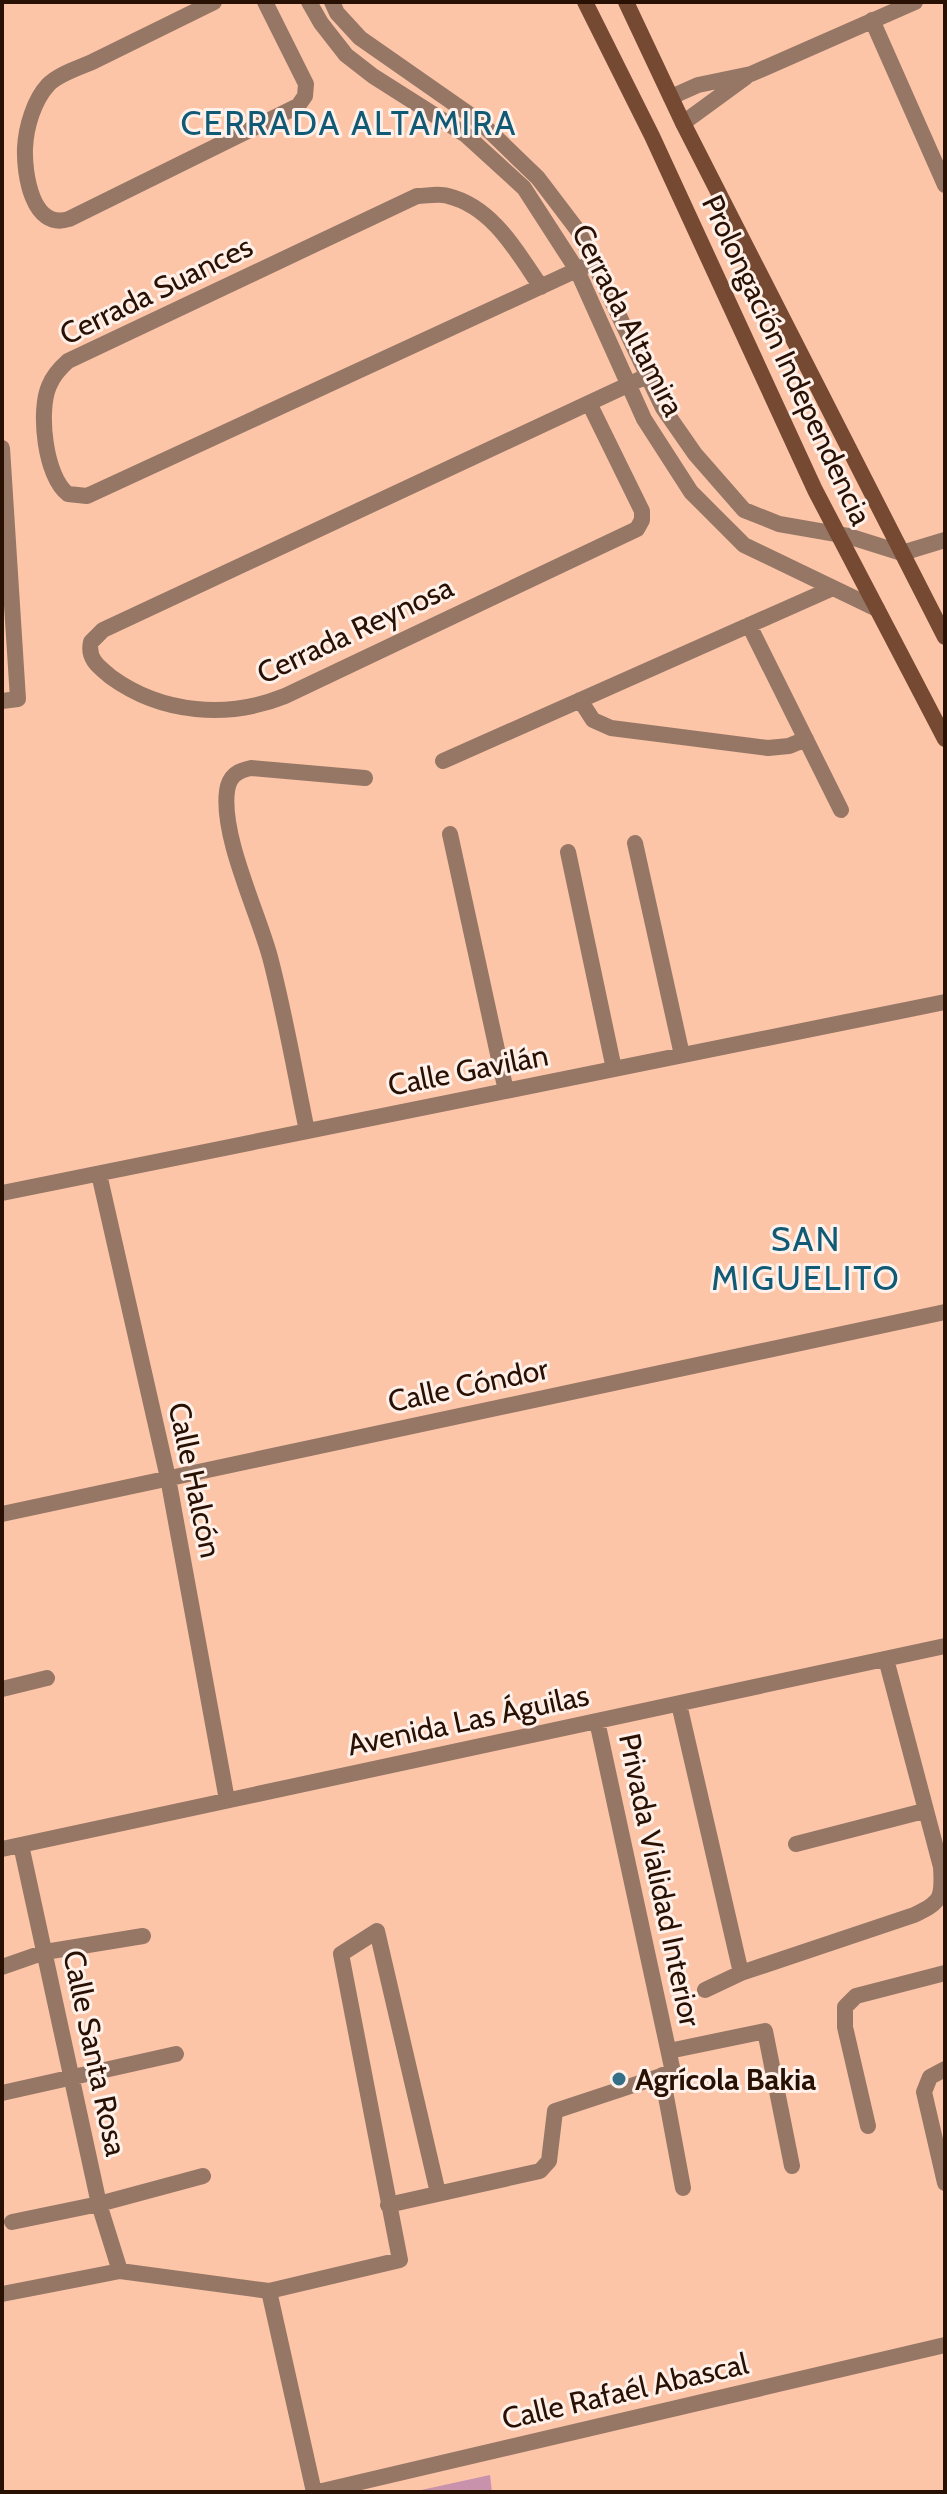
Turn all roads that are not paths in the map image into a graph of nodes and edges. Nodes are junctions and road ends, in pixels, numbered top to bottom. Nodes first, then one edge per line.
1 (214, 2) edge
2 (265, 2) edge
3 (309, 2) edge
4 (332, 2) edge
5 (585, 2) edge
6 (626, 2) edge
7 (915, 2) edge
8 (872, 20) junction
9 (751, 74) junction
10 (671, 97) junction
11 (683, 123) junction
12 (945, 185) edge
13 (594, 262) junction
14 (577, 270) junction
15 (541, 287) junction
16 (647, 376) junction
17 (630, 384) junction
18 (589, 403) junction
19 (2, 448) edge
20 (4, 513) edge
21 (838, 534) junction
22 (945, 540) edge
23 (902, 553) junction
24 (833, 588) junction
25 (877, 609) junction
26 (749, 625) junction
27 (945, 637) edge
28 (10, 700) edge
29 (580, 700) junction
30 (806, 739) junction
31 (945, 739) edge
32 (443, 761) dead end
33 (365, 778) dead end
34 (841, 810) dead end
35 (450, 834) dead end
36 (635, 843) dead end
37 (568, 852) dead end
38 (945, 1002) edge
39 (682, 1055) junction
40 (614, 1069) junction
41 (506, 1091) junction
42 (307, 1131) junction
43 (99, 1174) junction
44 (2, 1193) edge
45 (945, 1312) edge
46 (168, 1478) junction
47 (2, 1514) edge
48 (945, 1646) edge
49 (886, 1659) junction
50 (47, 1678) dead end
51 (2, 1689) edge
52 (679, 1704) junction
53 (597, 1721) junction
54 (227, 1800) junction
55 (924, 1811) junction
56 (796, 1844) dead end
57 (21, 1845) junction
58 (2, 1849) edge
59 (143, 1936) dead end
60 (45, 1952) junction
61 (2, 1967) edge
62 (741, 1973) junction
63 (945, 1973) edge
64 (705, 1990) dead end
65 (669, 2051) junction
66 (176, 2054) dead end
67 (944, 2070) edge
68 (662, 2075) junction
69 (71, 2078) junction
70 (2, 2093) edge
71 (868, 2126) dead end
72 (792, 2166) dead end
73 (203, 2176) dead end
74 (945, 2183) edge
75 (683, 2188) dead end
76 (438, 2193) junction
77 (99, 2204) junction
78 (388, 2205) junction
79 (12, 2222) dead end
80 (120, 2271) junction
81 (269, 2291) junction
82 (2, 2294) edge
83 (945, 2345) edge
84 (316, 2492) edge

1 - 2 street
3 - 14 street, Cerrada Altamira
4 - 13 street, Cerrada Altamira
5 - 21 street, Prolongación Independencia
6 - 10 street, Prolongación Independencia
7 - 8 street
8 - 9 street
8 - 12 street
9 - 10 street
9 - 11 street
10 - 11 street, Prolongación Independencia
11 - 23 street, Prolongación Independencia
13 - 14 street, Cerrada Suances
13 - 16 street, Cerrada Altamira
14 - 15 street, Cerrada Suances
14 - 17 street, Cerrada Altamira
15 - 15 street, Cerrada Suances
16 - 17 street, Cerrada Reynosa
16 - 21 street, Cerrada Altamira
17 - 18 street, Cerrada Reynosa
17 - 24 street, Cerrada Altamira
18 - 18 street, Cerrada Reynosa
19 - 20 street
20 - 28 street
21 - 23 street, Cerrada Altamira
21 - 25 street, Prolongación Independencia
22 - 23 street
23 - 27 street, Prolongación Independencia
24 - 25 street, Cerrada Altamira
24 - 26 street
25 - 31 street, Prolongación Independencia
26 - 29 street
26 - 30 street
29 - 30 street
29 - 32 street
30 - 34 street
33 - 42 street
35 - 41 street
36 - 39 street
37 - 40 street
38 - 39 street, Calle Gavilán
39 - 40 street, Calle Gavilán
40 - 41 street, Calle Gavilán
41 - 42 street, Calle Gavilán
42 - 43 street, Calle Gavilán
43 - 44 street, Calle Gavilán
43 - 46 street, Calle Halcón
45 - 46 street, Calle Cóndor
46 - 47 street, Calle Cóndor
46 - 54 street, Calle Halcón
48 - 49 street, Avenida Las Águilas
49 - 52 street, Avenida Las Águilas
49 - 55 street
50 - 51 street
52 - 53 street, Avenida Las Águilas
52 - 62 street
53 - 54 street, Avenida Las Águilas
53 - 65 street, Privada Vialidad Interior
54 - 57 street, Avenida Las Águilas
55 - 56 street
55 - 62 street
57 - 58 street, Avenida Las Águilas
57 - 60 street, Calle Santa Rosa
59 - 60 street
60 - 61 street
60 - 69 street, Calle Santa Rosa
62 - 64 street
63 - 71 street
65 - 68 street, Privada Vialidad Interior
65 - 72 street, Privada Vialidad Interior
66 - 69 street
67 - 74 street
68 - 75 street, Privada Vialidad Interior
68 - 76 street
69 - 70 street
69 - 77 street, Calle Santa Rosa
73 - 77 street
76 - 78 street
76 - 78 street
77 - 79 street
77 - 80 street, Calle Santa Rosa
78 - 81 street
80 - 81 street
80 - 82 street
81 - 84 street
83 - 84 street, Calle Rafaél Abascal

